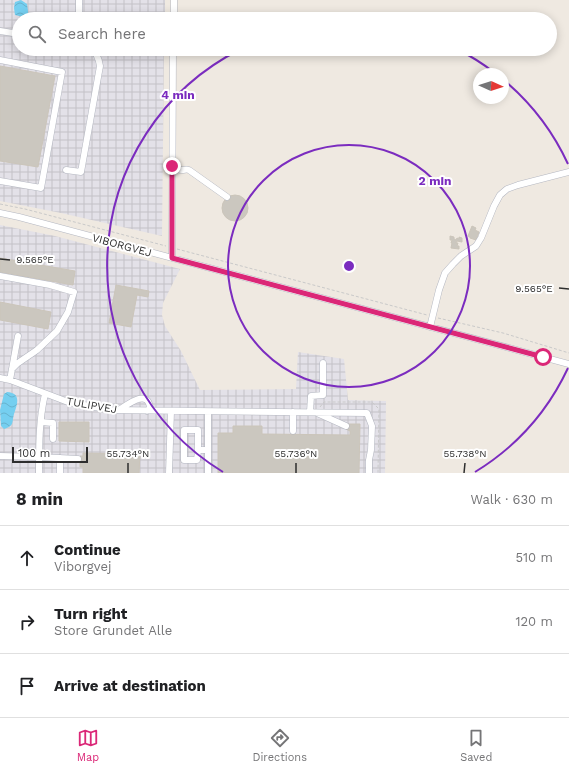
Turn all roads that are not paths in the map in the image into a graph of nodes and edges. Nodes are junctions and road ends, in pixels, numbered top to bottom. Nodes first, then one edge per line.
1 (80, 0) edge
2 (174, 0) edge
3 (79, 12) edge
4 (174, 12) edge
5 (0, 31) edge
6 (12, 33) edge
7 (97, 56) edge
8 (173, 56) edge
9 (0, 60) edge
10 (172, 166) junction
11 (66, 170) dead end
12 (569, 172) edge
13 (0, 181) edge
14 (227, 197) dead end
15 (0, 213) edge
16 (172, 258) junction
17 (0, 276) edge
18 (430, 327) junction
19 (18, 336) dead end
20 (323, 363) dead end
21 (569, 364) edge
22 (12, 369) junction
23 (0, 378) edge
24 (10, 380) junction
25 (45, 394) junction
26 (118, 411) junction
27 (147, 411) junction
28 (171, 411) junction
29 (208, 412) junction
30 (293, 412) junction
31 (312, 412) junction
32 (41, 422) junction
33 (346, 426) dead end
34 (293, 431) dead end
35 (53, 439) dead end
36 (198, 450) junction
37 (208, 450) junction
38 (0, 456) edge
39 (39, 457) junction
40 (60, 458) junction
41 (78, 459) dead end
42 (39, 473) edge
43 (60, 473) edge
44 (169, 473) edge
45 (208, 473) edge
46 (369, 473) edge

1 - 3 street
2 - 4 street
5 - 6 street
7 - 11 street
8 - 10 street
9 - 13 street
10 - 14 street
10 - 16 street
12 - 18 street
15 - 16 street, VIBORGVEJ
16 - 18 street, VIBORGVEJ
17 - 22 street
18 - 21 street, VIBORGVEJ
19 - 22 street
20 - 31 street
22 - 24 street
23 - 24 street, TULIPVEJ
24 - 25 street, TULIPVEJ
25 - 26 street, TULIPVEJ
25 - 32 street
26 - 27 street, TULIPVEJ
26 - 27 street
27 - 28 street, TULIPVEJ
28 - 29 street, TULIPVEJ
28 - 44 street
29 - 30 street, TULIPVEJ
29 - 37 street
30 - 31 street, TULIPVEJ
30 - 34 street
31 - 33 street
31 - 46 street, TULIPVEJ
32 - 35 street
32 - 39 street
36 - 36 street
36 - 37 street
37 - 45 street
38 - 39 street
39 - 40 street
39 - 42 street
40 - 41 street
40 - 43 street

